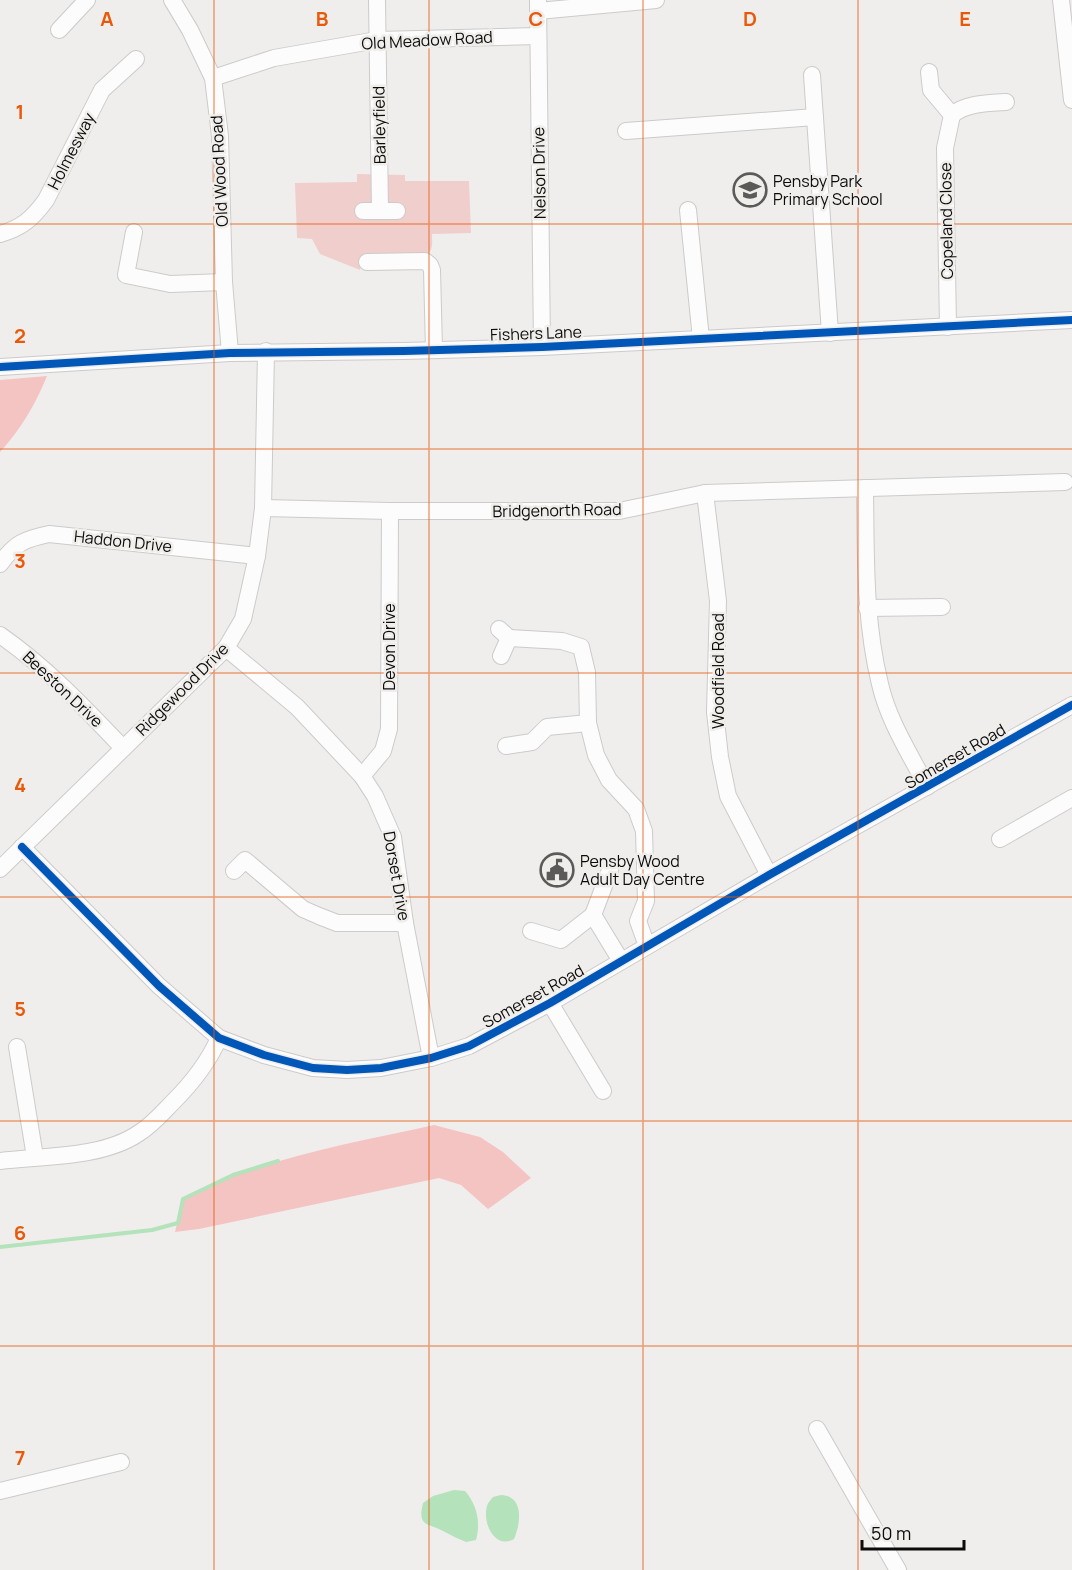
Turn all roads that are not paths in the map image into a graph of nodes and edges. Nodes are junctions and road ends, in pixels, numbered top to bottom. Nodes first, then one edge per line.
1 (87, 0) edge
2 (172, 0) edge
3 (377, 0) edge
4 (656, 0) edge
5 (1061, 0) edge
6 (538, 5) edge
7 (1068, 21) edge
8 (59, 30) dead end
9 (537, 36) junction
10 (377, 40) junction
11 (135, 59) dead end
12 (928, 72) dead end
13 (812, 75) dead end
14 (213, 78) junction
15 (1072, 100) edge
16 (1006, 102) dead end
17 (952, 115) junction
18 (815, 117) junction
19 (626, 131) dead end
20 (380, 210) junction
21 (688, 210) dead end
22 (363, 211) dead end
23 (397, 211) dead end
24 (134, 232) dead end
25 (0, 234) edge
26 (367, 262) dead end
27 (224, 282) junction
28 (1072, 320) edge
29 (948, 327) junction
30 (830, 333) junction
31 (701, 339) junction
32 (542, 347) junction
33 (434, 350) junction
34 (266, 351) junction
35 (230, 352) junction
36 (0, 367) edge
37 (1065, 482) dead end
38 (866, 488) junction
39 (705, 493) junction
40 (263, 508) junction
41 (390, 511) junction
42 (257, 556) junction
43 (0, 564) edge
44 (942, 607) dead end
45 (867, 608) junction
46 (0, 634) edge
47 (226, 648) junction
48 (501, 656) dead end
49 (1072, 705) edge
50 (588, 723) junction
51 (506, 746) dead end
52 (123, 748) junction
53 (362, 776) junction
54 (927, 787) junction
55 (1072, 798) edge
56 (1000, 839) dead end
57 (22, 847) junction
58 (0, 869) edge
59 (610, 870) dead end
60 (234, 871) dead end
61 (770, 875) junction
62 (593, 915) junction
63 (405, 923) junction
64 (531, 931) dead end
65 (647, 946) junction
66 (621, 961) junction
67 (549, 1003) junction
68 (219, 1038) junction
69 (17, 1047) dead end
70 (431, 1058) junction
71 (603, 1091) dead end
72 (35, 1157) junction
73 (0, 1161) edge
74 (817, 1429) dead end
75 (121, 1462) dead end
76 (0, 1491) edge
77 (898, 1570) edge

1 - 8 street
2 - 14 street, Old Wood Road
3 - 10 street, Barleyfield
4 - 6 street
5 - 7 street
6 - 9 street, Nelson Drive
7 - 15 street
9 - 10 street, Old Meadow Road
9 - 32 street, Nelson Drive
10 - 14 street, Old Meadow Road
10 - 20 street, Barleyfield
11 - 25 street, Holmesway
12 - 17 street
13 - 18 street
14 - 27 street, Old Wood Road
16 - 17 street
17 - 29 street, Copeland Close
18 - 19 street
18 - 30 street
20 - 22 street
20 - 23 street
21 - 31 street
24 - 27 street
26 - 33 street
27 - 35 street, Old Wood Road
28 - 29 street, Fishers Lane
29 - 30 street, Fishers Lane
30 - 31 street, Fishers Lane
31 - 32 street, Fishers Lane
32 - 33 street, Fishers Lane
33 - 34 street, Fishers Lane
34 - 35 street, Fishers Lane
34 - 40 street, Ridgewood Drive
35 - 36 street, Fishers Lane
37 - 38 street, Bridgenorth Road
38 - 39 street, Bridgenorth Road
38 - 45 street
39 - 41 street, Bridgenorth Road
39 - 61 street, Woodfield Road
40 - 41 street, Bridgenorth Road
40 - 42 street, Ridgewood Drive
41 - 53 street, Devon Drive
42 - 43 street, Haddon Drive
42 - 47 street, Ridgewood Drive
44 - 45 street
45 - 54 street
46 - 52 street, Beeston Drive
47 - 52 street, Ridgewood Drive
47 - 53 street, Dorset Drive
48 - 50 street
49 - 54 street, Somerset Road
50 - 51 street
50 - 65 street
52 - 57 street, Ridgewood Drive
53 - 63 street, Dorset Drive
54 - 61 street, Somerset Road
55 - 56 street
57 - 58 street, Ridgewood Drive
57 - 68 street, Somerset Road
59 - 62 street
60 - 63 street
61 - 65 street, Somerset Road
62 - 64 street
62 - 66 street
63 - 70 street, Dorset Drive
65 - 66 street, Somerset Road
66 - 67 street, Somerset Road
67 - 70 street, Somerset Road
67 - 71 street
68 - 70 street, Somerset Road
68 - 72 street
69 - 72 street
72 - 73 street
74 - 77 street
75 - 76 street

